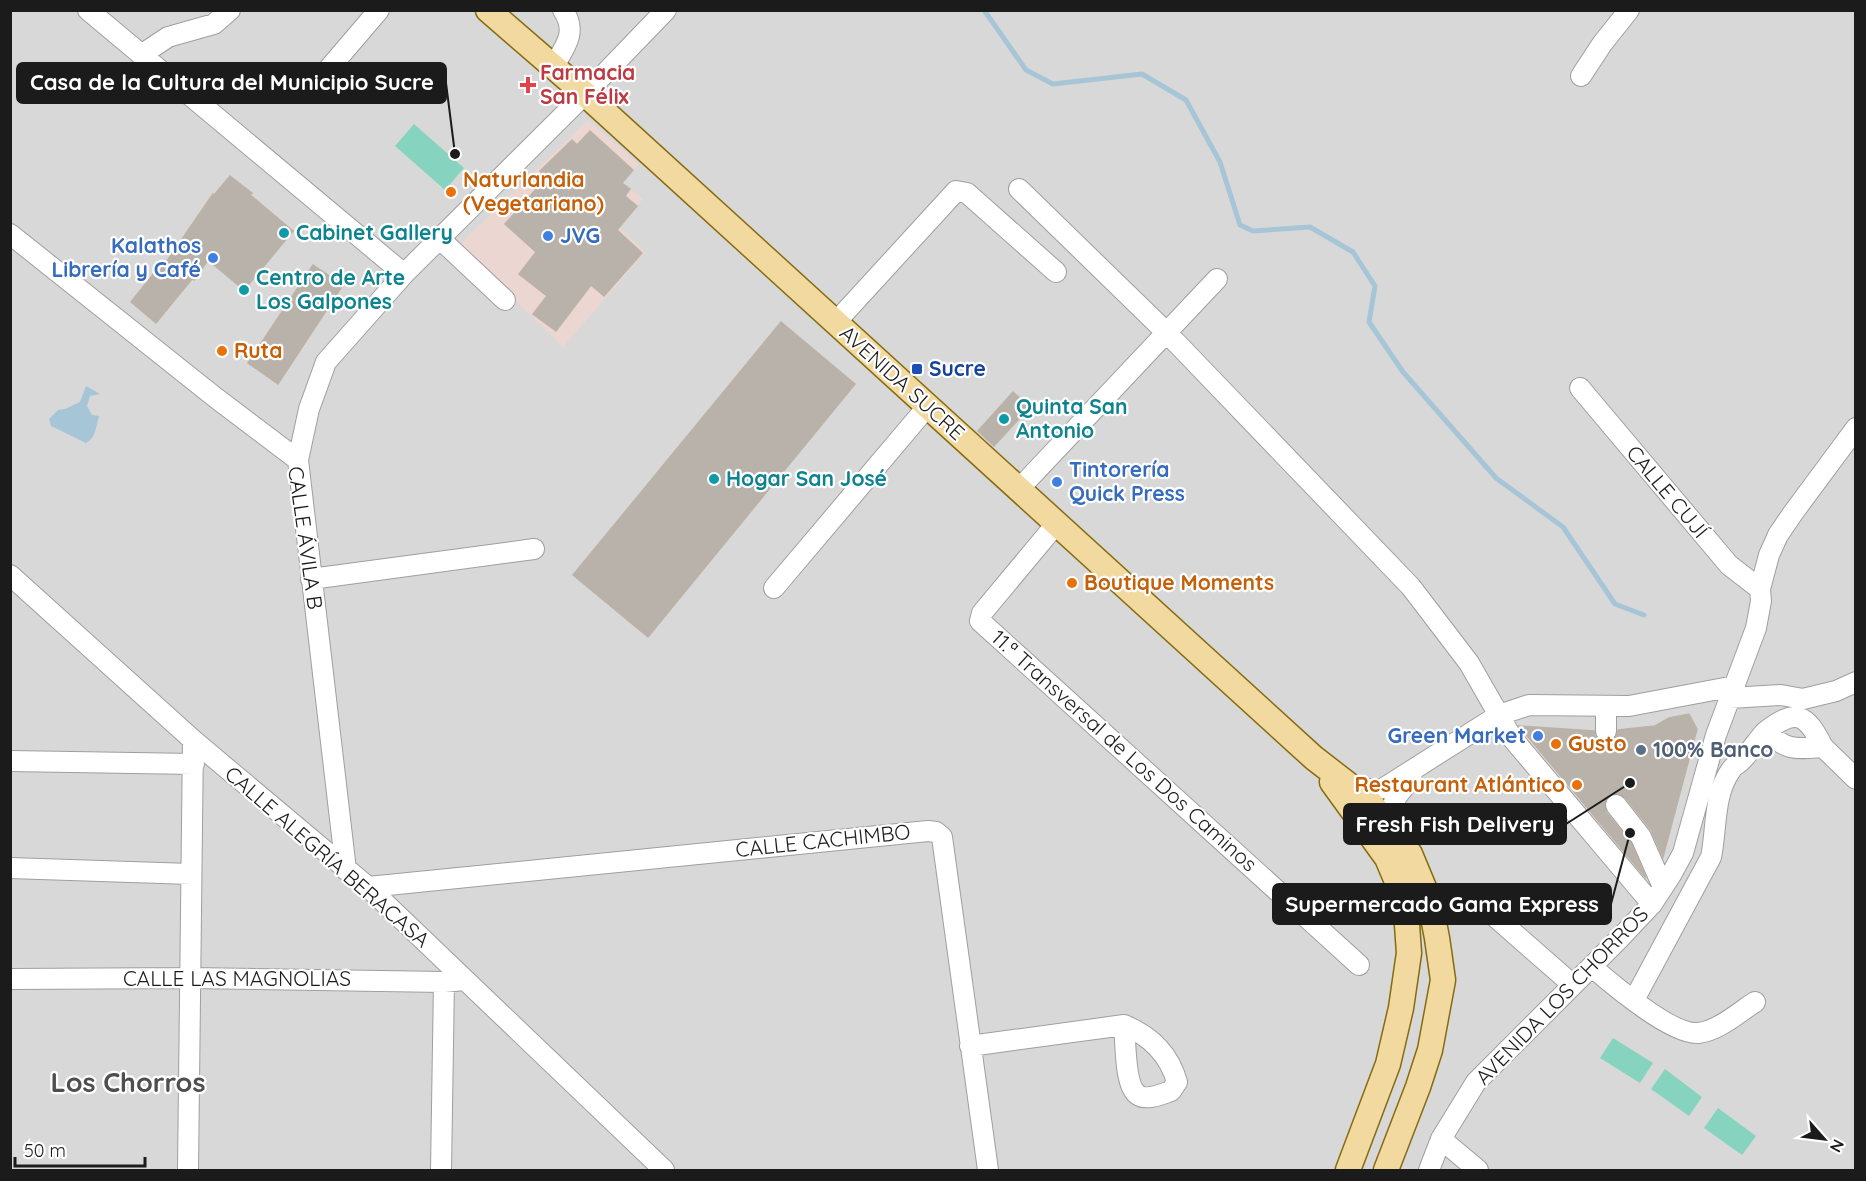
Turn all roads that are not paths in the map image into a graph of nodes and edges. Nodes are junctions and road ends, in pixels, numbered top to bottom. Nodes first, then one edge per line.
1 (88, 10) edge
2 (230, 10) edge
3 (379, 10) edge
4 (488, 10) edge
5 (563, 10) edge
6 (666, 10) edge
7 (1629, 10) edge
8 (141, 55) junction
9 (553, 67) junction
10 (326, 72) dead end
11 (1581, 76) dead end
12 (585, 94) junction
13 (1019, 189) dead end
14 (10, 234) edge
15 (440, 238) junction
16 (1056, 272) dead end
17 (404, 274) junction
18 (1217, 279) dead end
19 (505, 300) dead end
20 (835, 323) junction
21 (1167, 333) junction
22 (1580, 388) dead end
23 (927, 407) junction
24 (1856, 428) edge
25 (298, 459) junction
26 (1019, 489) junction
27 (1057, 523) junction
28 (534, 549) dead end
29 (10, 574) edge
30 (311, 579) junction
31 (774, 588) dead end
32 (1760, 589) junction
33 (1856, 682) edge
34 (1733, 692) junction
35 (1606, 707) junction
36 (1500, 715) junction
37 (1606, 731) dead end
38 (1765, 732) junction
39 (193, 741) junction
40 (1713, 746) junction
41 (1823, 747) junction
42 (1314, 758) junction
43 (1430, 759) junction
44 (1742, 759) junction
45 (10, 761) edge
46 (194, 764) junction
47 (1856, 779) edge
48 (1350, 784) junction
49 (1616, 805) dead end
50 (1410, 854) junction
51 (10, 868) edge
52 (346, 870) junction
53 (191, 874) junction
54 (368, 887) junction
55 (1663, 887) junction
56 (1652, 904) junction
57 (1493, 915) dead end
58 (1359, 965) dead end
59 (1592, 968) junction
60 (191, 978) junction
61 (10, 979) edge
62 (464, 980) junction
63 (444, 982) junction
64 (1573, 985) junction
65 (1634, 1000) junction
66 (1755, 1002) dead end
67 (1124, 1025) dead end
68 (970, 1046) junction
69 (1441, 1139) junction
70 (188, 1170) edge
71 (441, 1170) edge
72 (664, 1170) edge
73 (988, 1170) edge
74 (1348, 1170) edge
75 (1386, 1170) edge
76 (1429, 1170) edge
77 (1478, 1170) edge

1 - 8 street
2 - 8 street
3 - 10 street
4 - 9 main road, AVENIDA SUCRE
5 - 9 street
6 - 12 street
7 - 11 street
8 - 17 street
9 - 12 main road, AVENIDA SUCRE
12 - 15 street
12 - 20 main road, AVENIDA SUCRE
13 - 21 street
14 - 25 street, CALLE ÁVILA B
15 - 17 street
15 - 19 street
16 - 20 street
17 - 25 street
18 - 21 street
20 - 23 main road, AVENIDA SUCRE
21 - 26 street
21 - 36 street
22 - 32 street, CALLE CUJÍ
23 - 26 main road, AVENIDA SUCRE
23 - 31 street
24 - 32 street, AVENIDA LOS CHORROS
25 - 30 street, CALLE ÁVILA B
26 - 27 main road, AVENIDA SUCRE
27 - 42 main road, AVENIDA SUCRE
27 - 58 street, 11.ª Transversal de Los Dos Caminos
28 - 30 street
29 - 39 street, CALLE ALEGRÍA BERACASA
30 - 52 street, CALLE ÁVILA B
32 - 34 street, AVENIDA LOS CHORROS
33 - 34 street
34 - 35 street
34 - 40 street, AVENIDA LOS CHORROS
35 - 36 street
35 - 37 street
36 - 43 street
36 - 56 street
38 - 41 street
38 - 41 street
38 - 44 street
39 - 46 street
39 - 52 street, CALLE ALEGRÍA BERACASA
40 - 44 street
40 - 55 street, AVENIDA LOS CHORROS
41 - 47 street
42 - 48 main road, AVENIDA SUCRE
42 - 74 main road, AVENIDA SUCRE
43 - 48 street
43 - 50 street
44 - 65 street
45 - 46 street
46 - 53 street
48 - 50 main road, AVENIDA SUCRE
49 - 55 street
50 - 75 main road, AVENIDA SUCRE
51 - 53 street
52 - 54 street, CALLE ALEGRÍA BERACASA
53 - 60 street
54 - 62 street, CALLE ALEGRÍA BERACASA
54 - 68 street, CALLE CACHIMBO
55 - 56 street, AVENIDA LOS CHORROS
56 - 59 street, AVENIDA LOS CHORROS
57 - 64 street
59 - 64 street, AVENIDA LOS CHORROS
59 - 65 street
60 - 61 street, CALLE LAS MAGNOLIAS
60 - 63 street, CALLE LAS MAGNOLIAS
60 - 70 street
62 - 63 street, CALLE LAS MAGNOLIAS
62 - 72 street, CALLE ALEGRÍA BERACASA
63 - 71 street
64 - 69 street, AVENIDA LOS CHORROS
65 - 66 street
67 - 68 street
68 - 73 street, CALLE CACHIMBO
69 - 76 street, AVENIDA LOS CHORROS
69 - 77 street

